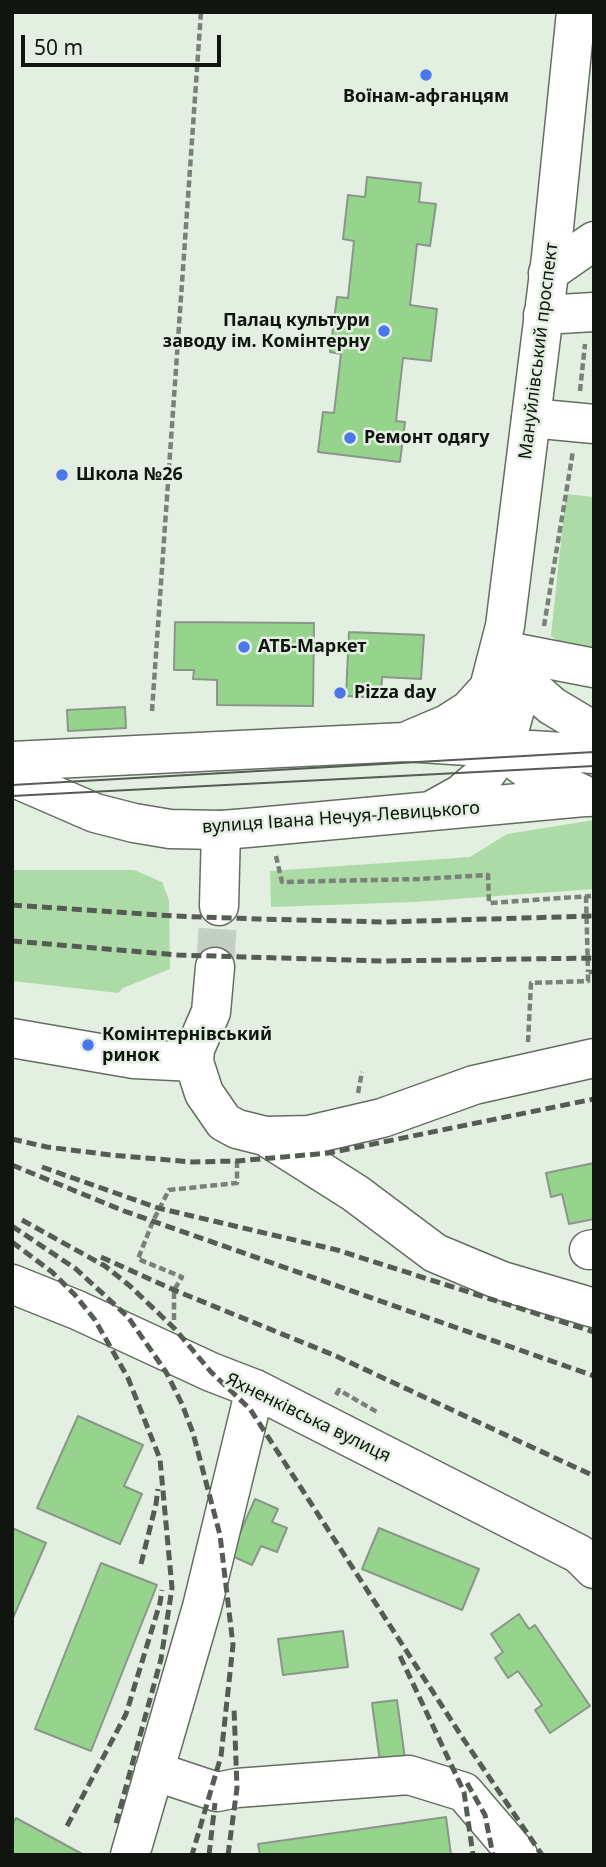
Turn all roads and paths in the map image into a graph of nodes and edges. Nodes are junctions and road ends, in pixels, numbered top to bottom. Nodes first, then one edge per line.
1 (201, 12) edge
2 (576, 12) edge
3 (582, 81) edge
4 (594, 241) edge
5 (548, 274) junction
6 (594, 312) edge
7 (543, 315) junction
8 (531, 418) junction
9 (594, 424) edge
10 (508, 639) junction
11 (594, 668) edge
12 (489, 688) junction
13 (152, 712) dead end
14 (594, 731) edge
15 (405, 742) junction
16 (504, 750) junction
17 (594, 754) edge
18 (12, 761) edge
19 (12, 777) edge
20 (591, 795) edge
21 (426, 813) junction
22 (221, 830) junction
23 (278, 866) dead end
24 (219, 906) tunnel mouth
25 (215, 967) tunnel mouth
26 (590, 972) edge
27 (529, 1014) dead end
28 (12, 1038) edge
29 (594, 1058) edge
30 (194, 1062) junction
31 (251, 1133) junction
32 (12, 1284) edge
33 (594, 1308) edge
34 (148, 1344) junction
35 (255, 1389) junction
36 (594, 1570) edge
37 (154, 1771) junction
38 (130, 1855) edge
39 (518, 1855) edge

1 - 13 path
2 - 3 main road, Мануйлівський проспект
3 - 5 main road, Мануйлівський проспект
4 - 5 main road
5 - 7 main road, Мануйлівський проспект
6 - 7 main road
7 - 8 main road, Мануйлівський проспект
8 - 9 main road
8 - 10 main road, Мануйлівський проспект
10 - 11 main road
10 - 12 main road, Мануйлівський проспект
10 - 14 main road
10 - 16 main road
12 - 15 main road
12 - 16 main road
15 - 16 main road
15 - 18 main road
16 - 17 main road
16 - 20 main road
16 - 21 main road
19 - 22 main road, вулиця Івана Нечуя-Левицького
20 - 21 main road, вулиця Івана Нечуя-Левицького
21 - 22 main road, вулиця Івана Нечуя-Левицького
22 - 24 main road
23 - 26 path
25 - 30 main road
26 - 27 path
28 - 30 main road
29 - 31 main road
30 - 31 main road
31 - 33 main road
31 - 34 path
32 - 34 main road, Яхненківська вулиця
34 - 35 main road, Яхненківська вулиця
35 - 36 main road, Яхненківська вулиця
35 - 37 main road
37 - 38 main road
37 - 39 main road

